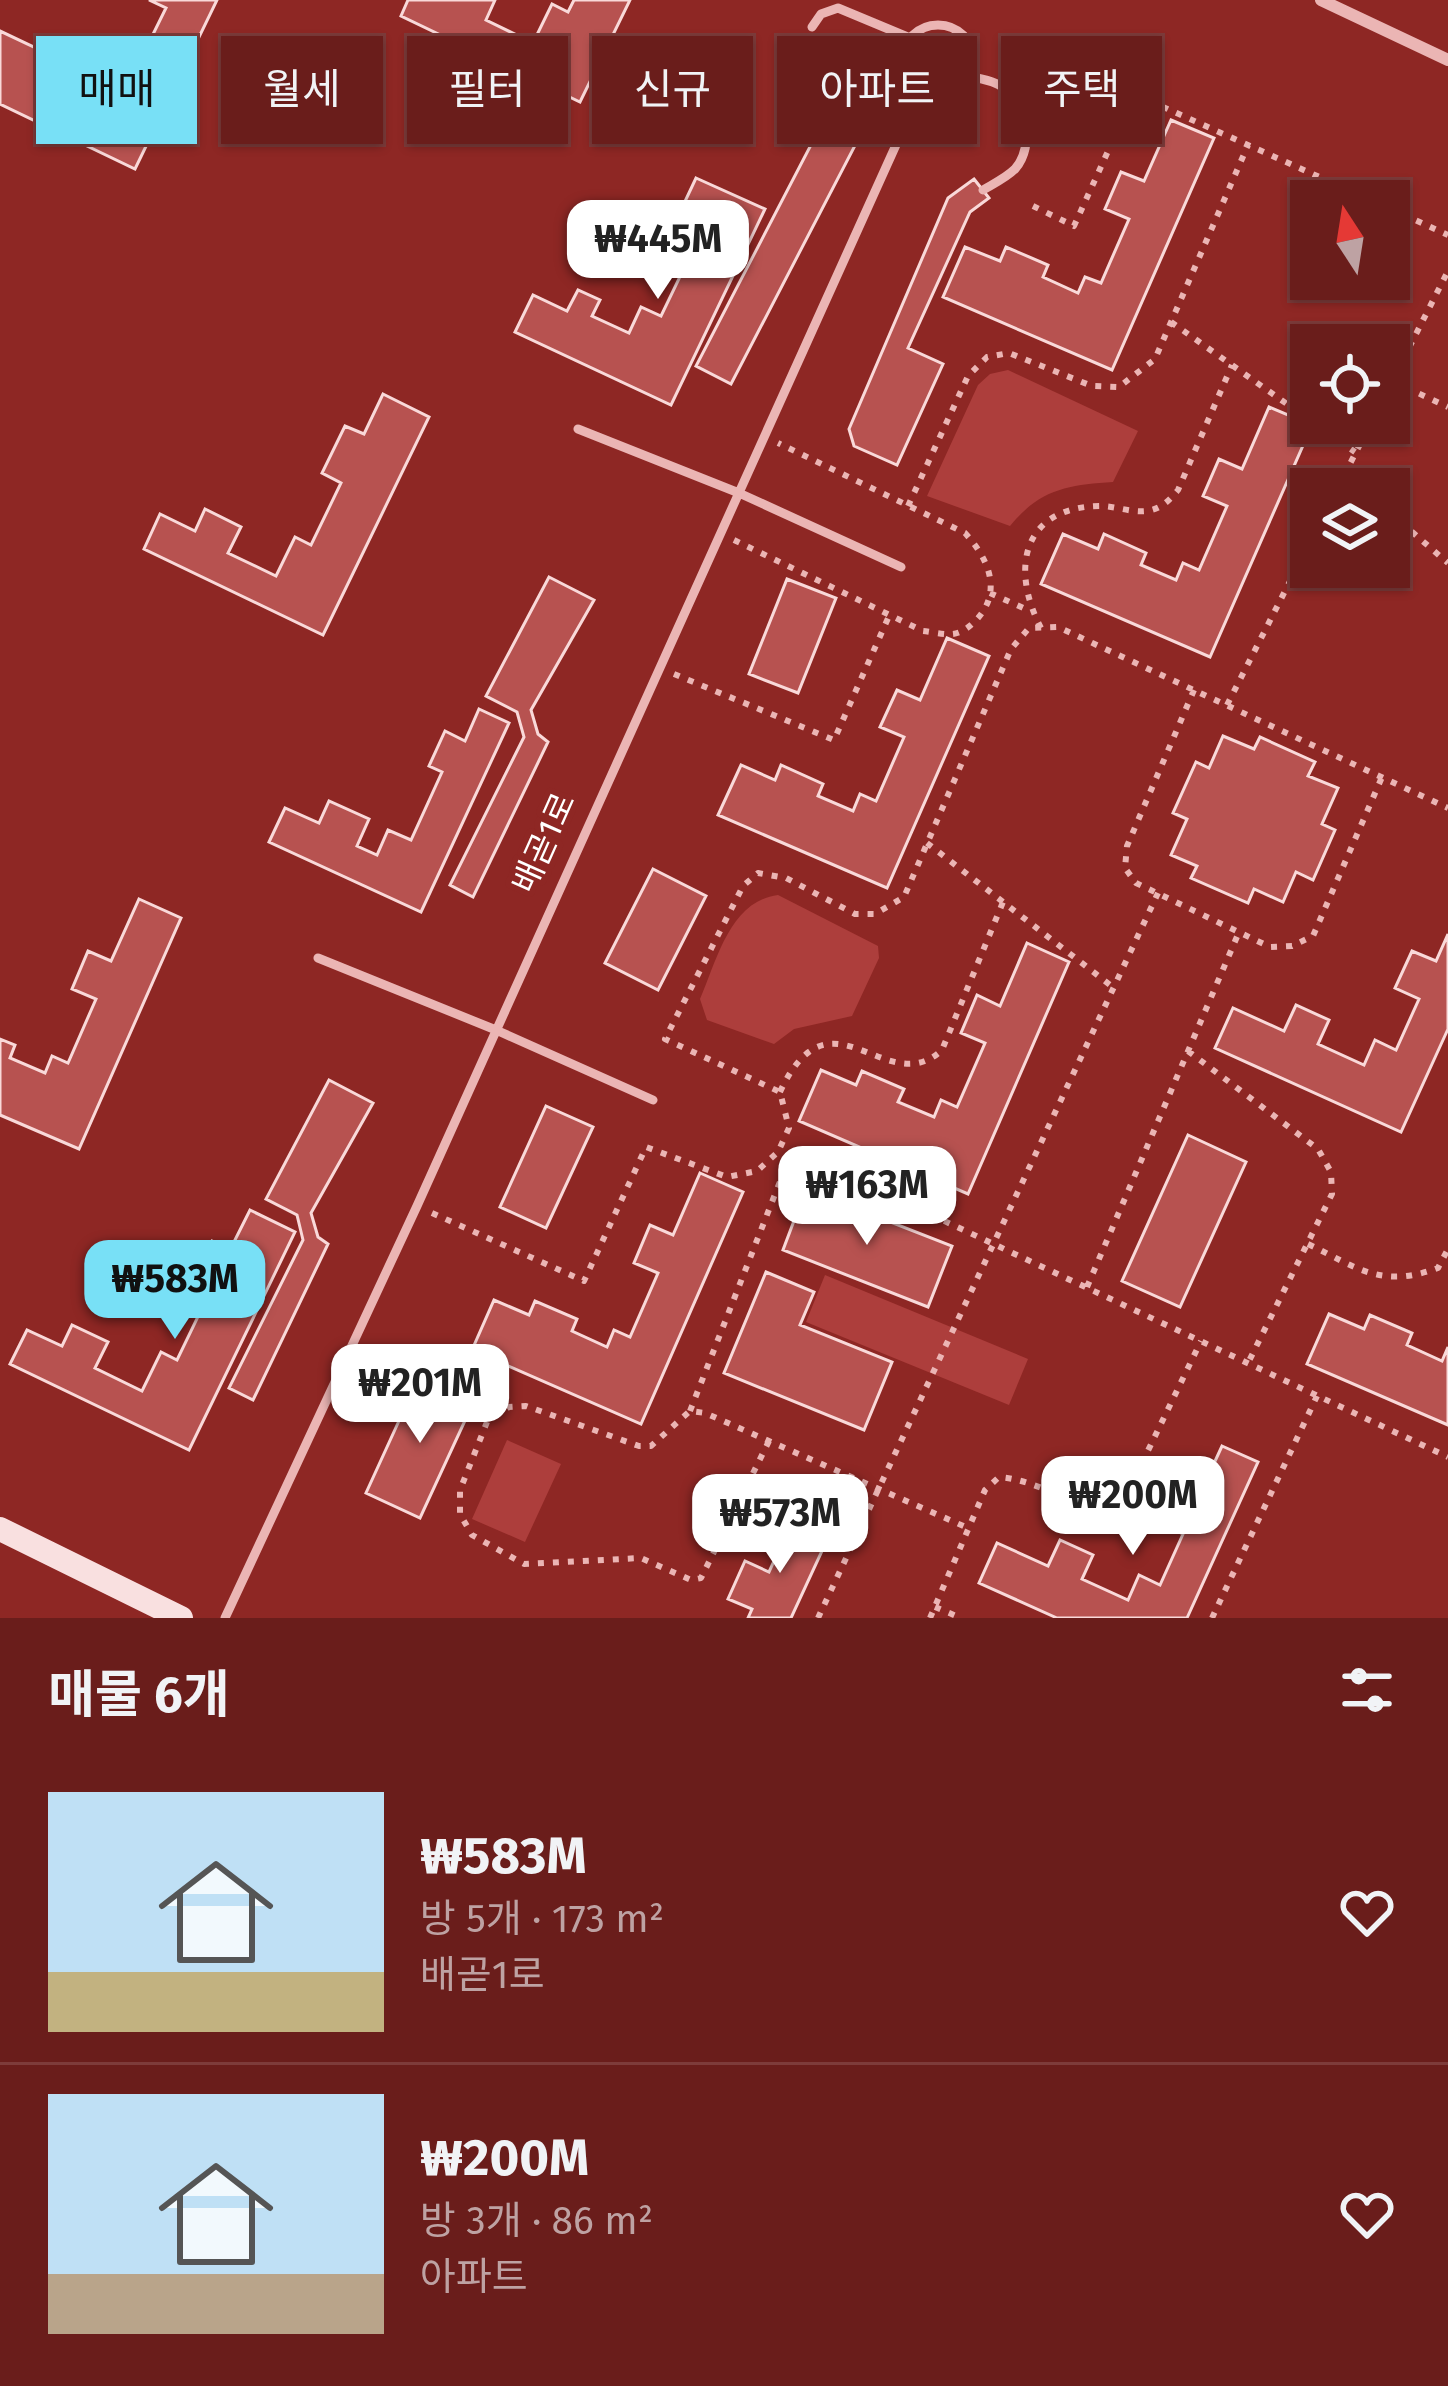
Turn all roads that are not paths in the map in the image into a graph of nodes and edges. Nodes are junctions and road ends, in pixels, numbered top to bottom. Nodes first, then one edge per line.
1 (1321, 0) edge
2 (812, 27) dead end
3 (905, 36) edge
4 (914, 36) edge
5 (963, 36) edge
6 (1448, 61) edge
7 (977, 78) edge
8 (896, 144) edge
9 (983, 190) dead end
10 (578, 429) dead end
11 (739, 494) junction
12 (901, 568) dead end
13 (318, 958) dead end
14 (496, 1030) junction
15 (652, 1100) dead end
16 (0, 1529) edge
17 (181, 1618) edge
18 (225, 1618) edge

1 - 6 street
2 - 3 lane
4 - 5 lane
7 - 9 lane
8 - 11 lane, 배곧1로
10 - 11 lane
11 - 12 lane
11 - 14 lane, 배곧1로
13 - 14 lane
14 - 15 lane
14 - 18 lane, 배곧1로
16 - 17 street

